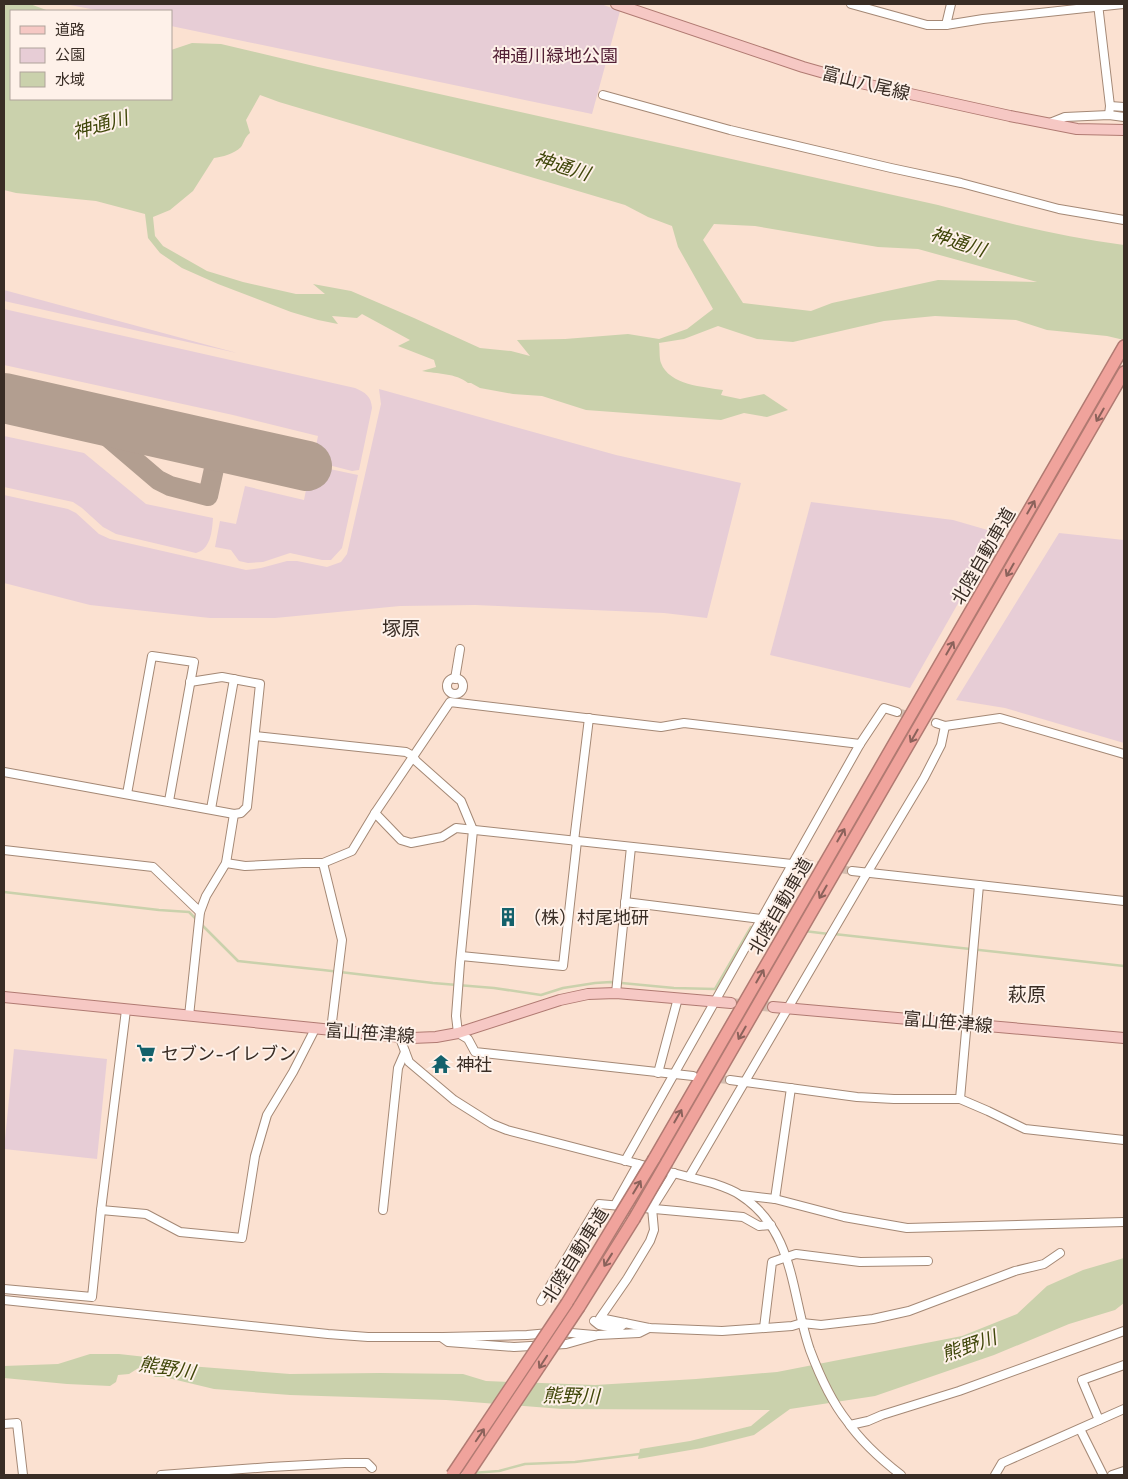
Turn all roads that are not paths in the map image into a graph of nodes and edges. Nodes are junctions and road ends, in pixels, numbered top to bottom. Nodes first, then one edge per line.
1 (616, 4) edge
2 (850, 4) edge
3 (952, 4) edge
4 (1123, 4) edge
5 (1098, 5) edge
6 (946, 25) junction
7 (603, 96) dead end
8 (1124, 107) edge
9 (1109, 111) junction
10 (1124, 117) edge
11 (1050, 123) junction
12 (1124, 130) edge
13 (1124, 220) edge
14 (1124, 346) edge
15 (1124, 372) edge
16 (460, 649) dead end
17 (234, 679) junction
18 (190, 682) junction
19 (453, 698) junction
20 (897, 712) tunnel mouth
21 (589, 718) junction
22 (936, 723) tunnel mouth
23 (945, 726) junction
24 (255, 736) junction
25 (860, 744) junction
26 (1124, 754) edge
27 (412, 756) junction
28 (4, 772) edge
29 (127, 794) junction
30 (169, 801) junction
31 (211, 809) junction
32 (376, 812) junction
33 (234, 814) junction
34 (473, 830) junction
35 (575, 841) junction
36 (631, 847) junction
37 (4, 850) edge
38 (226, 863) junction
39 (323, 863) junction
40 (805, 863) tunnel mouth
41 (792, 864) junction
42 (852, 871) tunnel mouth
43 (867, 873) junction
44 (979, 885) junction
45 (1124, 901) edge
46 (625, 902) junction
47 (200, 912) junction
48 (761, 919) junction
49 (461, 956) junction
50 (616, 993) junction
51 (4, 997) edge
52 (678, 998) junction
53 (715, 1002) junction
54 (731, 1003) tunnel mouth
55 (773, 1007) tunnel mouth
56 (788, 1008) junction
57 (126, 1010) junction
58 (189, 1016) junction
59 (966, 1023) junction
60 (315, 1029) junction
61 (331, 1030) junction
62 (458, 1033) junction
63 (400, 1038) junction
64 (1124, 1038) edge
65 (405, 1052) junction
66 (658, 1073) junction
67 (673, 1074) junction
68 (693, 1076) tunnel mouth
69 (730, 1080) tunnel mouth
70 (746, 1082) junction
71 (790, 1088) junction
72 (960, 1100) junction
73 (1124, 1140) edge
74 (626, 1161) junction
75 (638, 1164) junction
76 (674, 1173) junction
77 (689, 1177) junction
78 (741, 1195) junction
79 (775, 1199) junction
80 (652, 1208) junction
81 (101, 1210) junction
82 (382, 1210) dead end
83 (618, 1210) junction
84 (1124, 1222) edge
85 (771, 1225) junction
86 (1060, 1253) dead end
87 (787, 1258) junction
88 (928, 1261) dead end
89 (4, 1289) edge
90 (4, 1300) edge
91 (541, 1301) dead end
92 (594, 1321) dead end
93 (625, 1323) junction
94 (803, 1325) junction
95 (649, 1328) junction
96 (764, 1328) junction
97 (1124, 1330) edge
98 (598, 1335) junction
99 (441, 1337) junction
100 (1124, 1365) edge
101 (1124, 1409) edge
102 (1099, 1420) junction
103 (4, 1424) edge
104 (848, 1424) junction
105 (1080, 1429) junction
106 (372, 1468) dead end
107 (1124, 1471) edge
108 (23, 1475) edge
109 (161, 1475) edge
110 (452, 1475) edge
111 (467, 1475) edge
112 (900, 1475) edge
113 (995, 1475) edge
114 (1103, 1475) edge
115 (1112, 1475) edge

1 - 11 main road, 富山八尾線
2 - 6 street
3 - 6 street
4 - 5 street
5 - 6 street
5 - 9 street
7 - 13 street
8 - 9 street
9 - 10 street
9 - 11 street
11 - 12 main road, 富山八尾線
83 -> 14 highway, 北陸自動車道, bridge
15 -> 111 highway, 北陸自動車道, bridge
16 - 19 street
17 - 18 street
17 - 24 street
17 - 31 street
18 - 29 street
18 - 30 street
19 - 21 street
19 - 27 street
20 - 25 street
21 - 25 street
21 - 35 street
22 - 23 street
23 - 26 street
23 - 43 street
24 - 27 street
24 - 33 street
25 - 41 street
27 - 32 street
27 - 34 street
28 - 29 street
29 - 30 street
30 - 31 street
31 - 33 street
32 - 34 street
32 - 39 street
33 - 38 street
34 - 35 street
34 - 49 street
35 - 36 street
35 - 49 street
36 - 41 street
36 - 46 street
37 - 47 street
38 - 39 street
38 - 47 street
39 - 61 street
40 - 41 street
41 - 48 street
42 - 43 street
43 - 44 street
43 - 56 street
44 - 45 street
44 - 59 street
46 - 48 street
46 - 50 street
47 - 58 street
48 - 53 street
49 - 62 street
50 - 52 main road, 富山笹津線
50 - 62 main road, 富山笹津線
51 - 57 main road, 富山笹津線
52 - 53 main road, 富山笹津線
52 - 66 street
53 - 54 main road, 富山笹津線
53 - 67 street
55 - 56 main road, 富山笹津線
56 - 59 main road, 富山笹津線
56 - 70 street
57 - 58 main road, 富山笹津線
57 - 81 street
58 - 60 main road, 富山笹津線
59 - 64 main road, 富山笹津線
59 - 72 street
60 - 61 main road, 富山笹津線
60 - 81 street
61 - 63 main road, 富山笹津線
62 - 63 main road, 富山笹津線
62 - 66 street
63 - 65 street
65 - 74 street
65 - 82 street
66 - 67 street
67 - 68 street
67 - 74 street
69 - 70 street
70 - 71 street
70 - 77 street
71 - 72 street
71 - 79 street
72 - 73 street
74 - 75 street
75 - 76 street
75 - 83 street
76 - 77 street
76 - 80 street
77 - 78 street
78 - 79 street
78 - 85 street
79 - 84 street
80 - 83 street
80 - 85 street
80 - 93 street
81 - 89 street
83 - 91 street
110 -> 83 highway, 北陸自動車道, bridge
85 - 87 street
86 - 94 street
87 - 88 street
87 - 94 street
87 - 96 street
90 - 99 street
92 - 93 street
93 - 95 street
94 - 96 street
94 - 104 street
95 - 96 street
95 - 98 street
97 - 104 street
98 - 99 street
98 - 99 street
100 - 102 street
101 - 102 street
102 - 105 street
103 - 108 street
104 - 112 street
105 - 113 street
105 - 114 street
106 - 109 street
107 - 115 street

